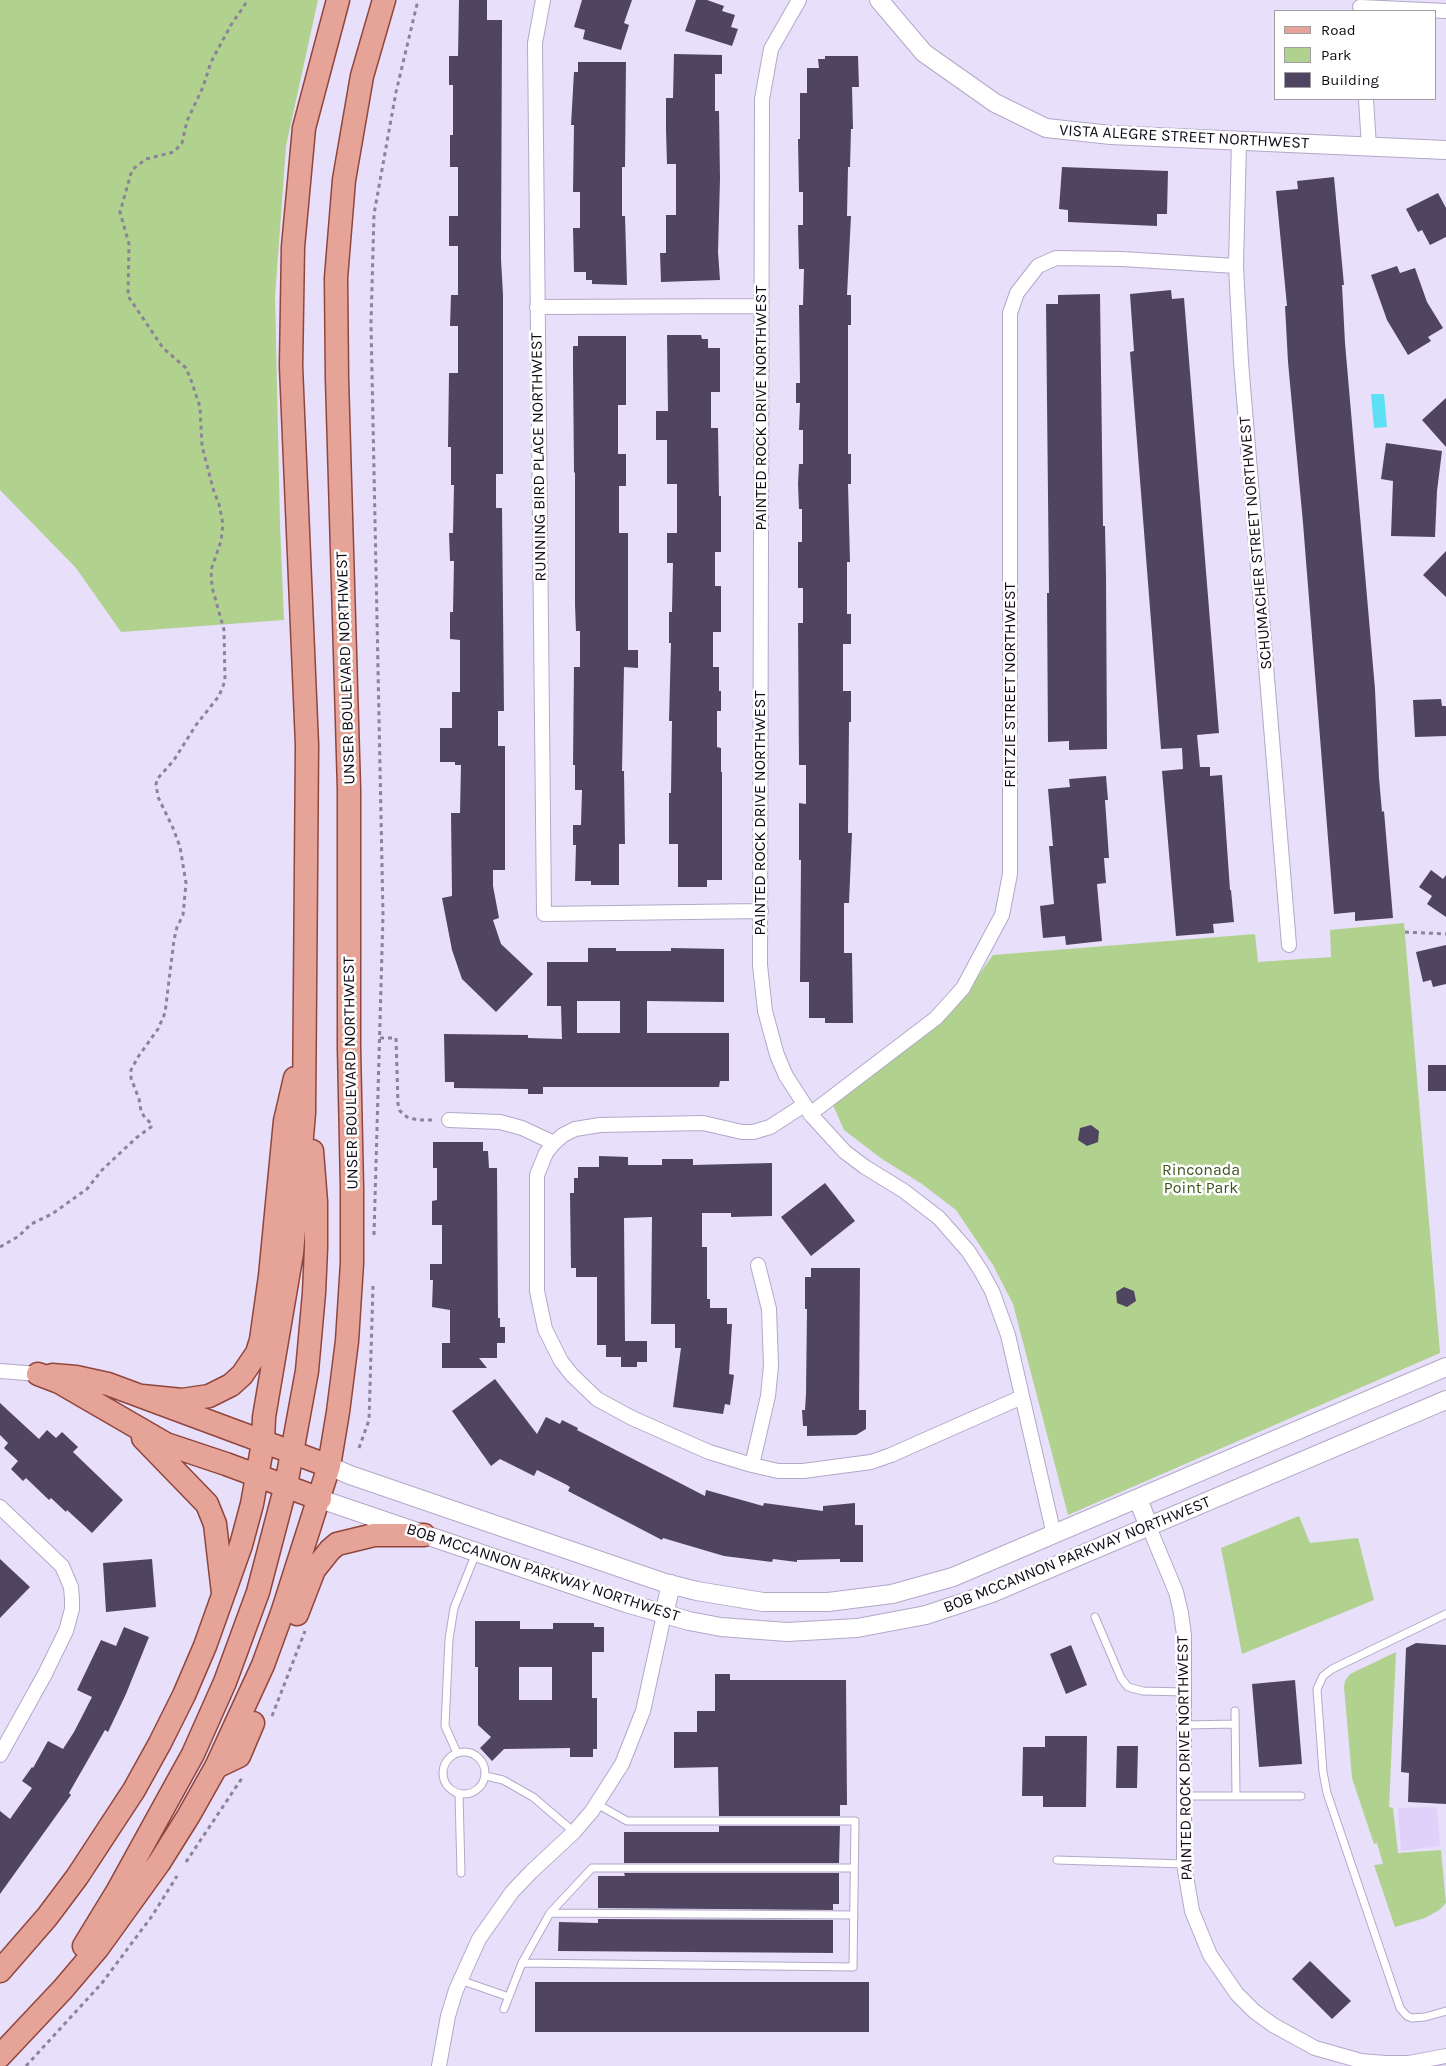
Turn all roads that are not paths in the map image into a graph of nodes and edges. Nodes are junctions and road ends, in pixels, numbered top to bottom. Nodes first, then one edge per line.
1 (338, 0) edge
2 (384, 0) edge
3 (543, 0) edge
4 (799, 0) edge
5 (879, 0) edge
6 (1360, 6) edge
7 (1446, 10) edge
8 (1366, 100) edge
9 (1239, 141) junction
10 (1369, 147) junction
11 (1446, 150) edge
12 (1236, 266) junction
13 (761, 306) junction
14 (538, 307) junction
15 (760, 911) junction
16 (1289, 946) dead end
17 (304, 1040) junction
18 (807, 1110) junction
19 (304, 1113) junction
20 (449, 1120) road end
21 (554, 1143) junction
22 (758, 1265) dead end
23 (1446, 1367) edge
24 (0, 1371) edge
25 (38, 1374) junction
26 (142, 1396) junction
27 (1022, 1397) junction
28 (1446, 1400) edge
29 (131, 1424) junction
30 (262, 1443) junction
31 (293, 1454) junction
32 (752, 1465) junction
33 (329, 1466) junction
34 (256, 1475) junction
35 (286, 1486) junction
36 (320, 1498) junction
37 (1138, 1499) junction
38 (0, 1507) edge
39 (1149, 1527) junction
40 (424, 1535) junction
41 (1054, 1535) junction
42 (476, 1553) junction
43 (1066, 1562) junction
44 (671, 1584) junction
45 (224, 1596) junction
46 (1446, 1614) edge
47 (664, 1615) junction
48 (1095, 1617) dead end
49 (1184, 1692) junction
50 (1235, 1711) dead end
51 (1235, 1724) junction
52 (1184, 1725) junction
53 (457, 1753) junction
54 (0, 1755) edge
55 (216, 1767) junction
56 (486, 1776) junction
57 (459, 1794) junction
58 (1184, 1796) junction
59 (1236, 1796) junction
60 (1301, 1796) dead end
61 (596, 1804) junction
62 (574, 1832) junction
63 (1057, 1860) dead end
64 (1184, 1864) junction
65 (854, 1868) junction
66 (461, 1873) dead end
67 (550, 1913) junction
68 (854, 1914) junction
69 (522, 1963) junction
70 (0, 1971) edge
71 (460, 1980) junction
72 (64, 1989) junction
73 (509, 1997) junction
74 (504, 2009) dead end
75 (1446, 2011) edge
76 (0, 2056) edge
77 (1446, 2056) edge
78 (1401, 2064) edge
79 (439, 2066) edge

1 - 17 main road
2 - 33 main road, UNSER BOULEVARD NORTHWEST
3 - 14 street, RUNNING BIRD PLACE NORTHWEST
4 - 13 street, PAINTED ROCK DRIVE NORTHWEST
5 - 9 street, VISTA ALEGRE STREET NORTHWEST
6 - 7 street
8 - 10 street
9 - 10 street, VISTA ALEGRE STREET NORTHWEST
9 - 12 street, SCHUMACHER STREET NORTHWEST
10 - 11 street, VISTA ALEGRE STREET NORTHWEST
12 - 16 street, SCHUMACHER STREET NORTHWEST
12 - 18 street, FRITZIE STREET NORTHWEST
13 - 14 street
13 - 15 street, PAINTED ROCK DRIVE NORTHWEST
14 - 15 street, RUNNING BIRD PLACE NORTHWEST
15 - 18 street, PAINTED ROCK DRIVE NORTHWEST
17 - 19 main road
17 - 26 main road
18 - 21 street, FRITZIE STREET NORTHWEST
18 - 27 street, PAINTED ROCK DRIVE NORTHWEST
19 - 30 main road
19 - 31 main road
20 - 21 street
21 - 32 street
22 - 32 street
23 - 37 street, BOB MCCANNON PARKWAY NORTHWEST
24 - 25 street
25 - 26 main road
25 - 29 main road
26 - 30 main road
27 - 32 street
27 - 41 street, PAINTED ROCK DRIVE NORTHWEST
28 - 39 street, BOB MCCANNON PARKWAY NORTHWEST
29 - 34 main road
29 - 45 main road
30 - 31 main road
30 - 34 main road
31 - 33 main road
31 - 35 main road
33 - 36 main road, UNSER BOULEVARD NORTHWEST
33 - 44 street, BOB MCCANNON PARKWAY NORTHWEST
34 - 35 main road
34 - 45 main road
35 - 36 main road
35 - 72 main road
36 - 40 street, BOB MCCANNON PARKWAY NORTHWEST
36 - 55 main road, UNSER BOULEVARD NORTHWEST
37 - 39 street
37 - 41 street, BOB MCCANNON PARKWAY NORTHWEST
38 - 54 street
39 - 43 street, BOB MCCANNON PARKWAY NORTHWEST
39 - 49 street, PAINTED ROCK DRIVE NORTHWEST
40 - 42 street, BOB MCCANNON PARKWAY NORTHWEST
40 - 55 main road
41 - 43 street
41 - 44 street, BOB MCCANNON PARKWAY NORTHWEST
42 - 47 street, BOB MCCANNON PARKWAY NORTHWEST
42 - 53 lane
43 - 47 street, BOB MCCANNON PARKWAY NORTHWEST
44 - 47 street
45 - 70 main road
46 - 75 lane
47 - 61 street
48 - 49 lane
49 - 52 street, PAINTED ROCK DRIVE NORTHWEST
50 - 51 lane
51 - 52 lane
51 - 59 lane
52 - 58 street, PAINTED ROCK DRIVE NORTHWEST
53 - 56 lane
53 - 57 lane
55 - 72 main road, UNSER BOULEVARD NORTHWEST
56 - 57 lane
56 - 62 lane
57 - 66 lane
58 - 59 lane
58 - 64 street, PAINTED ROCK DRIVE NORTHWEST
59 - 60 lane
61 - 62 street
61 - 65 lane
62 - 71 street
63 - 64 lane
64 - 78 street, PAINTED ROCK DRIVE NORTHWEST
65 - 67 lane
65 - 68 lane
67 - 68 lane
67 - 69 lane
68 - 69 lane
69 - 73 lane
71 - 73 lane
71 - 79 street
72 - 76 main road, UNSER BOULEVARD NORTHWEST
73 - 74 lane
77 - 78 street, PAINTED ROCK DRIVE NORTHWEST

